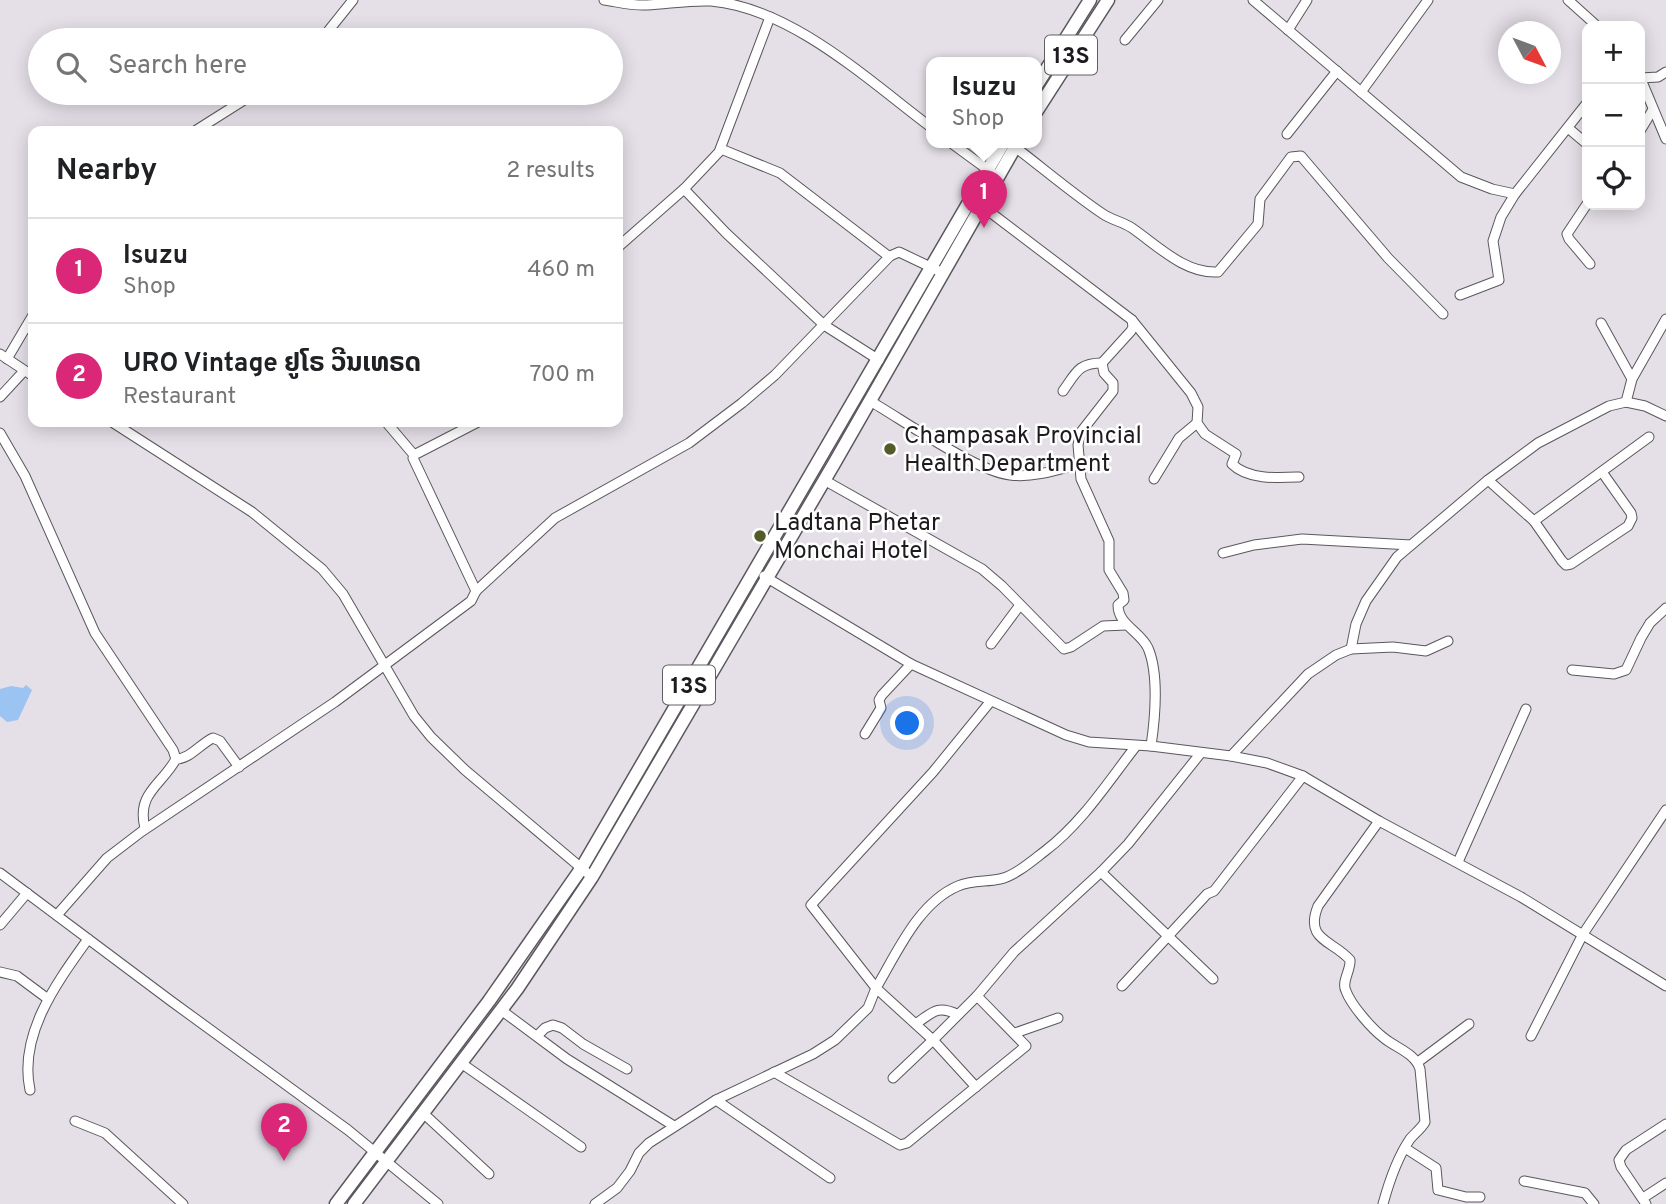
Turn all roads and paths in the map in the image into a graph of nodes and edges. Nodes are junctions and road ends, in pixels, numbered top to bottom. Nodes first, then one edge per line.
1 (353, 0) edge
2 (604, 0) edge
3 (1090, 0) edge
4 (1108, 0) edge
5 (1158, 0) edge
6 (1253, 0) edge
7 (1307, 0) edge
8 (1428, 0) edge
9 (1568, 0) edge
10 (672, 1) edge
11 (770, 17) junction
12 (1591, 21) edge
13 (331, 28) edge
14 (1288, 30) junction
15 (1125, 40) dead end
16 (1337, 71) junction
17 (1666, 72) edge
18 (1645, 77) edge
19 (1042, 78) edge
20 (1642, 84) edge
21 (1361, 92) junction
22 (1042, 104) edge
23 (236, 105) edge
24 (1582, 110) edge
25 (1652, 111) junction
26 (926, 123) edge
27 (1645, 123) edge
28 (203, 126) edge
29 (1569, 128) junction
30 (1287, 134) dead end
31 (1666, 139) edge
32 (1582, 140) edge
33 (958, 148) edge
34 (1010, 148) edge
35 (1018, 148) edge
36 (721, 149) junction
37 (993, 173) junction
38 (684, 189) junction
39 (1514, 194) junction
40 (982, 206) junction
41 (1583, 210) edge
42 (623, 243) edge
43 (890, 256) junction
44 (1590, 264) dead end
45 (937, 270) junction
46 (1460, 295) dead end
47 (1443, 314) dead end
48 (1666, 319) edge
49 (1132, 320) junction
50 (28, 322) edge
51 (1601, 323) dead end
52 (824, 326) junction
53 (4, 356) edge
54 (879, 360) junction
55 (1102, 363) junction
56 (24, 371) junction
57 (28, 373) edge
58 (1632, 379) junction
59 (1063, 391) dead end
60 (0, 397) edge
61 (870, 401) junction
62 (1626, 402) junction
63 (1666, 416) edge
64 (1197, 423) junction
65 (120, 427) edge
66 (390, 427) edge
67 (468, 427) edge
68 (0, 433) edge
69 (1649, 437) dead end
70 (414, 455) junction
71 (1079, 464) junction
72 (1602, 472) junction
73 (1299, 477) dead end
74 (824, 480) junction
75 (1154, 480) dead end
76 (1488, 480) junction
77 (1534, 521) junction
78 (1411, 545) junction
79 (1223, 553) dead end
80 (753, 570) junction
81 (767, 578) junction
82 (475, 591) junction
83 (1020, 606) junction
84 (1666, 608) edge
85 (1126, 625) junction
86 (1448, 641) dead end
87 (991, 644) dead end
88 (1351, 649) junction
89 (911, 664) junction
90 (386, 666) junction
91 (1572, 670) dead end
92 (990, 702) junction
93 (1526, 709) dead end
94 (865, 734) dead end
95 (1136, 746) junction
96 (1151, 746) junction
97 (1200, 754) junction
98 (1231, 756) junction
99 (176, 759) junction
100 (239, 767) junction
101 (1303, 776) junction
102 (1666, 810) edge
103 (1379, 821) junction
104 (145, 828) junction
105 (1458, 862) junction
106 (1101, 872) junction
107 (0, 873) edge
108 (587, 873) junction
109 (27, 894) junction
110 (57, 915) junction
111 (0, 925) edge
112 (1583, 934) junction
113 (1166, 936) junction
114 (88, 939) junction
115 (0, 972) edge
116 (505, 979) junction
117 (1213, 979) dead end
118 (1122, 986) dead end
119 (1666, 986) edge
120 (876, 988) junction
121 (517, 989) junction
122 (977, 996) junction
123 (48, 999) junction
124 (501, 1010) junction
125 (957, 1014) junction
126 (1058, 1018) dead end
127 (916, 1023) junction
128 (1469, 1024) dead end
129 (1015, 1033) junction
130 (537, 1036) junction
131 (1531, 1036) dead end
132 (933, 1040) junction
133 (1418, 1062) junction
134 (461, 1063) junction
135 (627, 1069) dead end
136 (774, 1072) junction
137 (893, 1078) dead end
138 (975, 1087) junction
139 (30, 1090) dead end
140 (716, 1100) junction
141 (423, 1113) junction
142 (75, 1121) dead end
143 (1666, 1124) edge
144 (674, 1126) junction
145 (582, 1147) dead end
146 (1405, 1148) junction
147 (375, 1151) junction
148 (387, 1161) junction
149 (489, 1174) dead end
150 (830, 1178) dead end
151 (1524, 1181) dead end
152 (1666, 1183) edge
153 (1480, 1197) dead end
154 (598, 1201) edge
155 (1644, 1201) edge
156 (183, 1204) edge
157 (336, 1204) edge
158 (354, 1204) edge
159 (438, 1204) edge
160 (612, 1204) edge
161 (1383, 1204) edge
162 (1594, 1204) edge

1 - 13 street
2 - 10 street
3 - 19 highway, 13S
4 - 22 highway, 13S
5 - 15 street
6 - 14 street
7 - 14 street
8 - 21 street
9 - 12 street
10 - 11 street
11 - 26 street
11 - 36 street
14 - 16 street
16 - 21 street
16 - 30 street
17 - 18 street
20 - 25 street
21 - 39 street
23 - 28 street
24 - 29 street
25 - 27 street
25 - 31 street
29 - 32 street
29 - 39 street
33 - 37 street
34 - 37 highway, 13S
35 - 47 street
36 - 38 street
36 - 43 street
37 - 40 highway, 13S
37 - 45 highway, 13S
38 - 42 street
38 - 52 street
39 - 46 street
40 - 45 highway, 13S
40 - 49 street
41 - 44 street
43 - 45 street
43 - 52 street
45 - 54 highway, 13S
45 - 61 highway, 13S
48 - 58 street
49 - 55 street
49 - 64 street
50 - 53 street
51 - 58 street
52 - 54 street
52 - 82 street
53 - 56 street
54 - 80 highway, 13S
55 - 59 street
55 - 71 street
56 - 57 street
56 - 60 street
58 - 62 street
61 - 71 street
61 - 74 highway, 13S
62 - 63 street
62 - 76 street
64 - 73 street
64 - 75 street
65 - 90 street
66 - 70 street
67 - 70 street
68 - 99 street
69 - 72 street
70 - 82 street
71 - 85 street
72 - 77 street
72 - 77 street
74 - 81 highway, 13S
74 - 83 street
76 - 77 street
76 - 78 street
78 - 79 street
78 - 88 street
80 - 81 street
80 - 108 highway, 13S
81 - 89 street
81 - 108 highway, 13S
82 - 90 street
83 - 85 street
83 - 87 street
84 - 91 street
85 - 96 street
86 - 88 street
88 - 98 street
89 - 92 street
89 - 94 street
90 - 100 street
90 - 108 street
92 - 95 street
92 - 120 street
93 - 105 street
95 - 96 street
95 - 120 street
96 - 97 street
97 - 98 street
97 - 106 street
98 - 101 street
99 - 100 street
99 - 104 street
100 - 104 street
101 - 103 street
101 - 113 street
102 - 112 street
103 - 105 street
103 - 133 street
104 - 110 street
105 - 112 street
106 - 113 street
106 - 122 street
107 - 109 street
108 - 116 highway, 13S
108 - 121 highway, 13S
109 - 110 street
109 - 111 street
110 - 114 street
112 - 119 street
112 - 131 street
113 - 117 street
113 - 118 street
114 - 123 street
114 - 147 street
115 - 123 street
116 - 121 highway
116 - 147 highway, 13S
120 - 127 street
120 - 136 street
121 - 124 highway, 13S
122 - 125 street
122 - 129 street
123 - 139 street
124 - 130 street
124 - 134 highway, 13S
125 - 127 street
125 - 132 street
126 - 129 street
127 - 132 street
128 - 133 street
129 - 138 street
130 - 135 street
130 - 144 street
132 - 137 street
132 - 138 street
133 - 146 street
134 - 141 highway, 13S
134 - 145 street
136 - 138 street
136 - 140 street
140 - 144 street
140 - 150 street
141 - 148 highway, 13S
141 - 149 street
142 - 156 street
143 - 155 street
144 - 154 street
146 - 153 street
146 - 161 street
147 - 148 street
147 - 157 highway, 13S
148 - 158 highway, 13S
148 - 159 street
151 - 162 street
152 - 155 street
154 - 160 street

